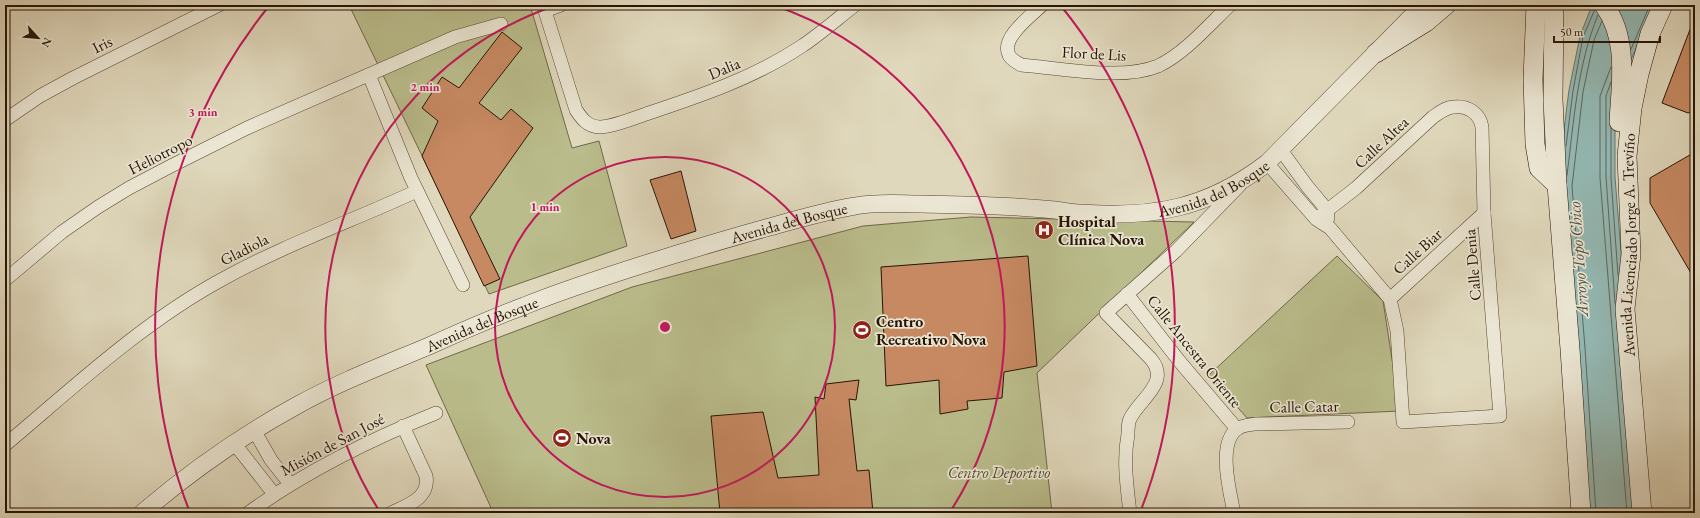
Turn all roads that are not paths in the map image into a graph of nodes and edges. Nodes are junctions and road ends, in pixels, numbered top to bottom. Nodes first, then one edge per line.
1 (219, 5) edge
2 (561, 5) edge
3 (855, 5) edge
4 (1042, 5) edge
5 (1230, 5) edge
6 (1423, 5) edge
7 (1446, 5) edge
8 (1536, 5) edge
9 (1554, 5) edge
10 (1604, 5) edge
11 (1663, 5) edge
12 (501, 24) dead end
13 (1376, 53) junction
14 (368, 75) junction
15 (1475, 113) joint
16 (5, 120) edge
17 (1281, 150) junction
18 (1267, 163) junction
19 (1245, 179) junction
20 (1557, 185) junction
21 (417, 191) junction
22 (1327, 210) junction
23 (1484, 213) junction
24 (1316, 219) junction
25 (1330, 228) junction
26 (5, 280) edge
27 (463, 285) dead end
28 (1127, 294) junction
29 (1390, 299) junction
30 (1625, 309) junction
31 (436, 413) dead end
32 (1348, 422) dead end
33 (403, 426) junction
34 (1237, 429) junction
35 (254, 430) junction
36 (234, 443) junction
37 (5, 445) edge
38 (290, 484) junction
39 (274, 494) junction
40 (142, 513) edge
41 (248, 513) edge
42 (392, 513) edge
43 (1130, 513) edge
44 (1234, 513) edge
45 (1581, 513) edge
46 (1642, 513) edge

1 - 16 street, Iris
2 - 3 street, Dalia
4 - 5 street, Flor de Lis
6 - 13 street, Avenida del Bosque
7 - 13 main road
8 - 20 main road
9 - 20 main road
10 - 30 main road
11 - 30 main road, Avenida Licenciado Jorge A. Treviño
12 - 14 street, Heliotropo
13 - 17 street, Avenida del Bosque
14 - 21 street
14 - 26 street, Heliotropo
15 - 22 street, Calle Altea
15 - 23 street, Calle Denia
17 - 18 street, Avenida del Bosque
17 - 22 street
18 - 19 street, Avenida del Bosque
18 - 24 street
19 - 28 street
19 - 35 street, Avenida del Bosque
20 - 45 main road
21 - 27 street
21 - 37 street, Gladiola
22 - 24 street, Calle Altea
22 - 25 street
23 - 29 street, Calle Biar
23 - 29 street, Calle Denia
24 - 25 street
25 - 29 street
28 - 34 street, Calle Ancestra Oriente
28 - 43 street
30 - 46 main road, Avenida Licenciado Jorge A. Treviño
31 - 33 street, Misión de San José
32 - 34 street, Calle Catar
33 - 38 street, Misión de San José
33 - 42 street
34 - 44 street
35 - 36 street, Avenida del Bosque
35 - 38 street
36 - 39 street
36 - 40 street, Avenida del Bosque
38 - 39 street, Misión de San José
39 - 41 street, Misión de San José

